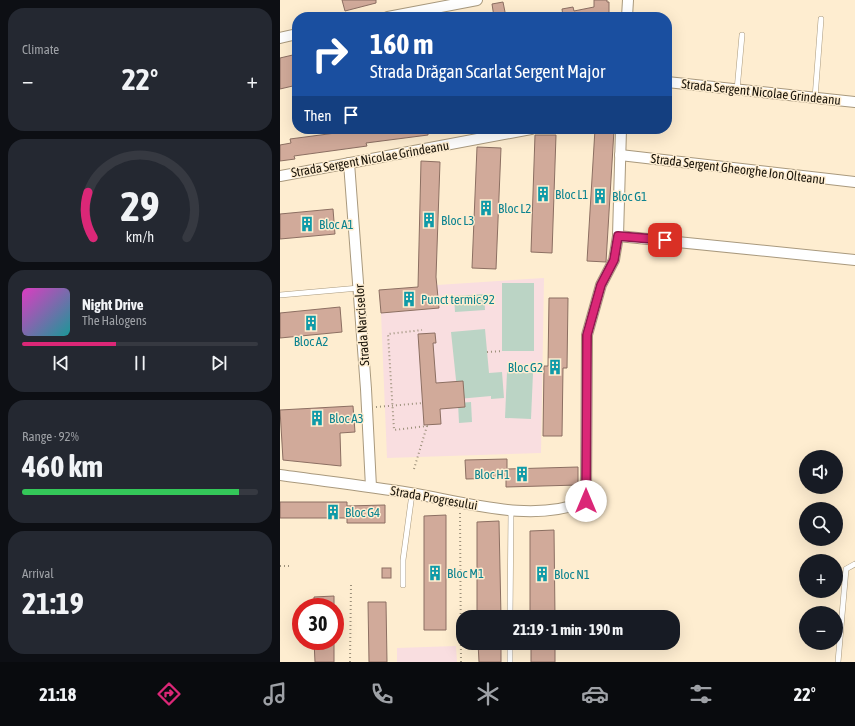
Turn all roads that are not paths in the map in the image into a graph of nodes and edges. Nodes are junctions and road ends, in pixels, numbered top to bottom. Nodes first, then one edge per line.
1 (477, 0) edge
2 (628, 0) edge
3 (414, 12) edge
4 (627, 12) edge
5 (821, 19) dead end
6 (292, 35) edge
7 (742, 35) dead end
8 (280, 38) edge
9 (672, 83) edge
10 (737, 90) junction
11 (815, 98) junction
12 (855, 102) edge
13 (504, 134) edge
14 (621, 134) edge
15 (620, 155) junction
16 (349, 163) junction
17 (280, 176) edge
18 (855, 182) edge
19 (618, 236) junction
20 (855, 260) edge
21 (359, 288) junction
22 (280, 295) edge
23 (280, 474) edge
24 (371, 487) junction
25 (412, 494) junction
26 (511, 511) junction
27 (855, 564) edge
28 (403, 585) dead end
29 (510, 610) edge
30 (510, 650) edge
31 (510, 662) edge
32 (838, 662) edge

1 - 3 street
2 - 4 street
5 - 11 lane
6 - 8 street
7 - 10 lane
9 - 10 street, Strada Sergent Nicolae Grindeanu
10 - 11 street, Strada Sergent Nicolae Grindeanu
11 - 12 street, Strada Sergent Nicolae Grindeanu
13 - 16 street, Strada Sergent Nicolae Grindeanu
14 - 15 street
15 - 18 street, Strada Sergent Gheorghe Ion Olteanu
15 - 19 street
16 - 17 street, Strada Sergent Nicolae Grindeanu
16 - 21 street, Strada Narciselor
19 - 20 street
19 - 26 street, Strada Progresului
21 - 22 lane
21 - 24 street, Strada Narciselor
23 - 24 street, Strada Progresului
24 - 25 street, Strada Progresului
25 - 26 street, Strada Progresului
25 - 28 lane
26 - 29 lane
27 - 32 lane
30 - 31 lane

